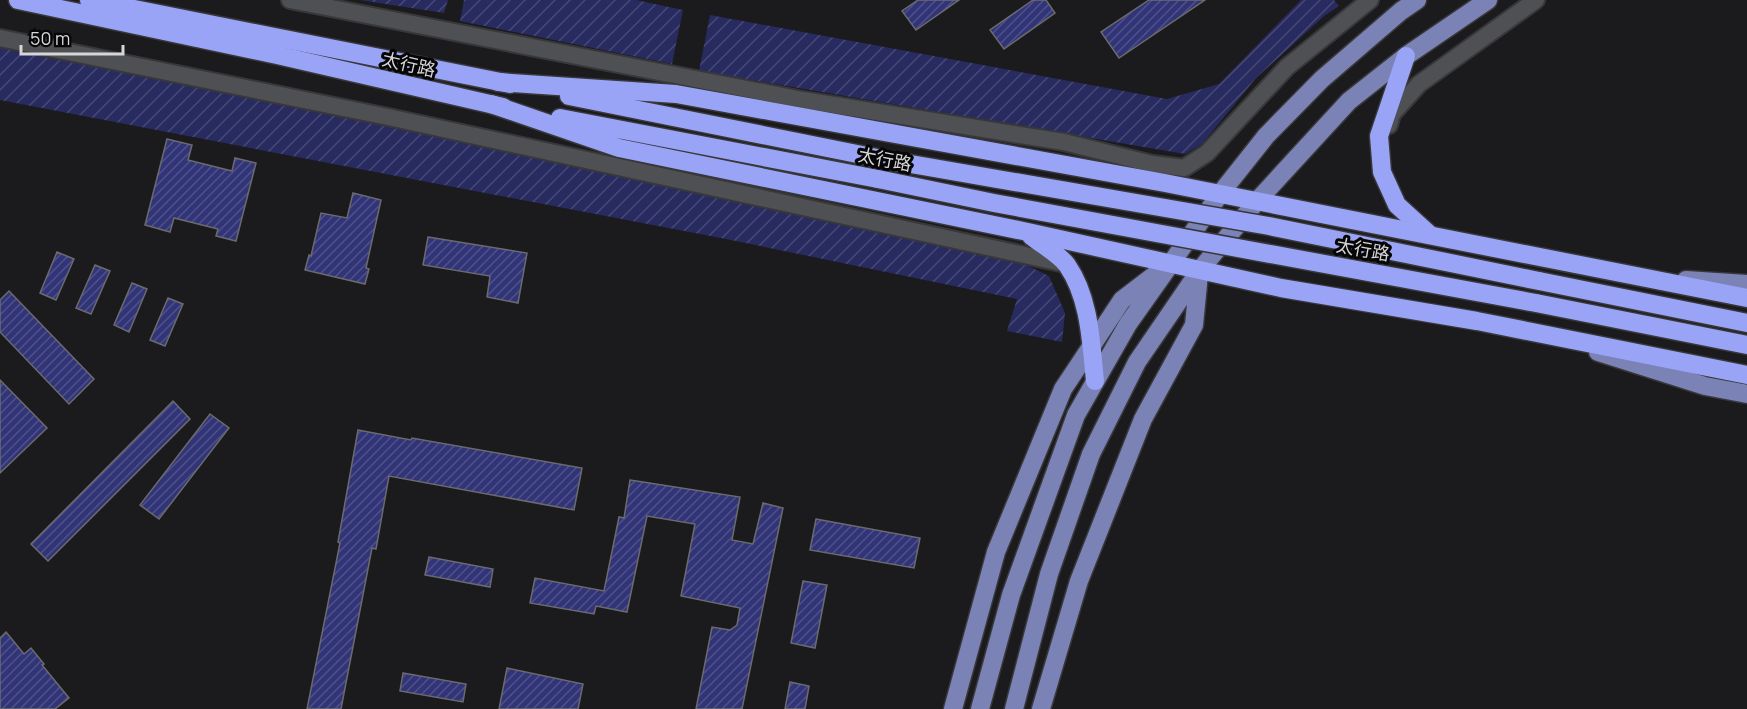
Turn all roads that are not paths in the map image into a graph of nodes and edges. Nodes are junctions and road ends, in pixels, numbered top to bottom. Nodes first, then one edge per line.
1 (18, 0) edge
2 (89, 0) edge
3 (291, 0) edge
4 (1370, 0) edge
5 (1417, 0) edge
6 (1488, 0) edge
7 (1536, 0) edge
8 (0, 38) edge
9 (1406, 56) junction
10 (498, 82) junction
11 (491, 104) junction
12 (1381, 158) junction
13 (1220, 194) junction
14 (1257, 201) junction
15 (1028, 232) junction
16 (1430, 235) junction
17 (1066, 264) junction
18 (1170, 264) junction
19 (1200, 270) junction
20 (1643, 277) junction
21 (1747, 284) edge
22 (1747, 298) edge
23 (1747, 323) edge
24 (1542, 334) junction
25 (1747, 345) edge
26 (1092, 346) junction
27 (1747, 375) edge
28 (1095, 381) junction
29 (1747, 394) edge
30 (953, 709) edge
31 (980, 709) edge
32 (1014, 709) edge
33 (1041, 709) edge

1 - 11 highway, 太行路
2 - 10 highway, 太行路
3 - 4 lane
5 - 13 main road
6 - 9 main road
7 - 12 lane
8 - 17 lane
9 - 12 highway
9 - 14 main road
10 - 13 highway
10 - 23 highway, 太行路, bridge
11 - 15 highway
11 - 25 highway, 太行路, bridge
12 - 16 highway
13 - 14 highway
13 - 18 main road
14 - 16 highway
14 - 19 main road
15 - 17 highway
15 - 18 highway
16 - 20 highway
17 - 26 highway
18 - 19 highway
18 - 26 main road
18 - 28 main road
19 - 24 highway
19 - 32 main road
19 - 33 main road
20 - 21 main road
20 - 22 highway
24 - 27 highway
24 - 29 main road
26 - 28 highway
26 - 30 main road
28 - 31 main road

